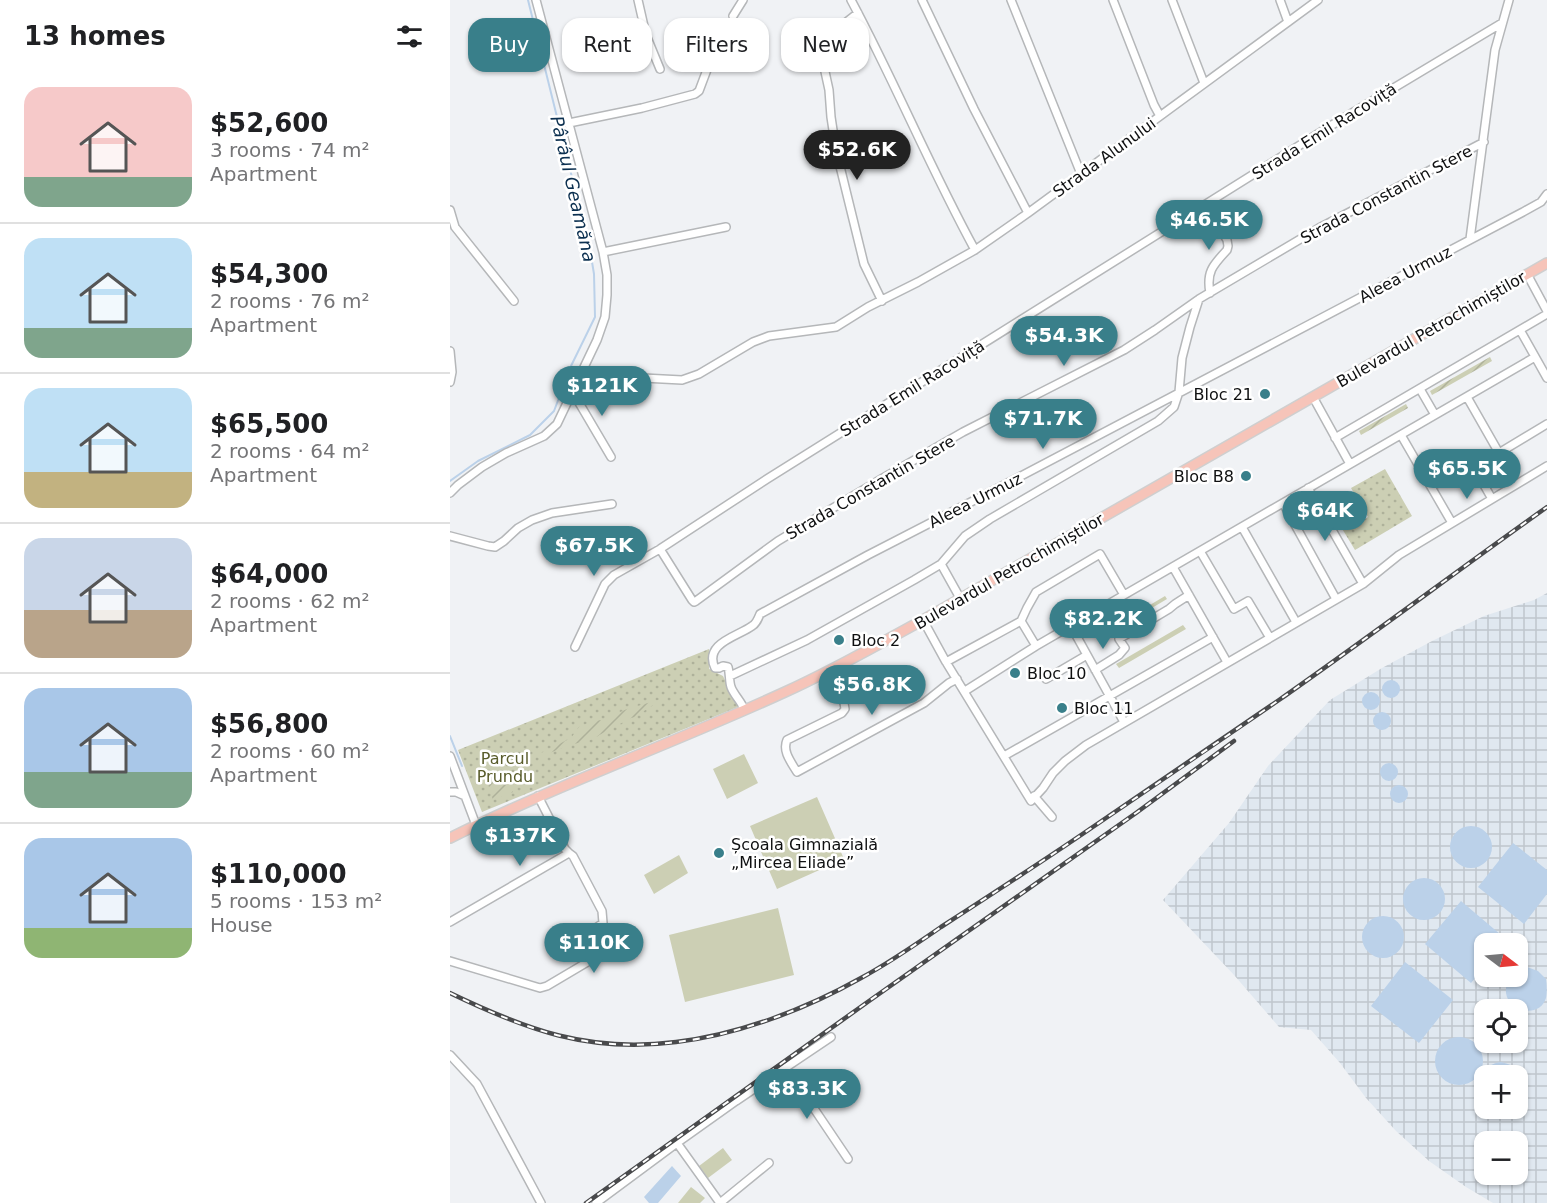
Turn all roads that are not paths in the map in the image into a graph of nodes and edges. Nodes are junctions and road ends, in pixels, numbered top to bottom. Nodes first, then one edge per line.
1 (536, 0) edge
2 (638, 0) edge
3 (743, 0) edge
4 (851, 0) edge
5 (922, 0) edge
6 (1011, 0) edge
7 (1113, 0) edge
8 (1172, 0) edge
9 (1280, 0) edge
10 (1318, 0) edge
11 (1509, 0) edge
12 (858, 13) junction
13 (733, 16) dead end
14 (1288, 22) junction
15 (1502, 23) junction
16 (660, 69) dead end
17 (706, 72) edge
18 (1204, 83) junction
19 (1160, 116) junction
20 (569, 123) junction
21 (1484, 142) junction
22 (1081, 174) junction
23 (1547, 194) edge
24 (1206, 205) junction
25 (450, 210) edge
26 (1028, 213) junction
27 (726, 227) dead end
28 (1470, 239) junction
29 (975, 250) junction
30 (603, 252) junction
31 (1547, 263) edge
32 (1527, 274) junction
33 (1209, 293) junction
34 (1199, 299) junction
35 (514, 301) dead end
36 (882, 301) junction
37 (1547, 313) edge
38 (1520, 330) junction
39 (450, 351) edge
40 (1535, 357) junction
41 (1547, 378) edge
42 (577, 380) junction
43 (450, 382) edge
44 (1420, 388) junction
45 (1179, 392) junction
46 (571, 393) junction
47 (1313, 397) junction
48 (1467, 397) junction
49 (1435, 415) junction
50 (1547, 424) edge
51 (1401, 435) junction
52 (1335, 438) junction
53 (1499, 453) junction
54 (611, 457) dead end
55 (1350, 464) junction
56 (1547, 466) edge
57 (1474, 468) junction
58 (1431, 487) junction
59 (1308, 488) junction
60 (450, 493) edge
61 (1492, 499) junction
62 (1283, 503) junction
63 (612, 504) dead end
64 (1452, 523) junction
65 (1242, 527) junction
66 (450, 536) edge
67 (660, 549) junction
68 (1200, 551) junction
69 (941, 564) junction
70 (1173, 567) junction
71 (1363, 584) junction
72 (1189, 595) junction
73 (1124, 596) junction
74 (960, 598) junction
75 (1336, 599) junction
76 (923, 620) junction
77 (1022, 621) junction
78 (1296, 622) junction
79 (1071, 626) junction
80 (1213, 637) junction
81 (1269, 638) junction
82 (1035, 646) junction
83 (575, 647) dead end
84 (1087, 655) junction
85 (946, 662) junction
86 (1227, 662) junction
87 (1095, 670) junction
88 (827, 672) junction
89 (730, 676) junction
90 (957, 679) junction
91 (1046, 679) dead end
92 (964, 691) junction
93 (1110, 696) junction
94 (744, 709) junction
95 (1124, 722) junction
96 (450, 756) edge
97 (1004, 756) junction
98 (450, 792) edge
99 (465, 796) junction
100 (538, 796) junction
101 (1035, 796) junction
102 (1052, 816) dead end
103 (476, 825) junction
104 (450, 838) edge
105 (569, 853) junction
106 (450, 922) edge
107 (450, 961) edge
108 (831, 1037) dead end
109 (450, 1055) edge
110 (786, 1067) junction
111 (677, 1143) junction
112 (848, 1159) dead end
113 (769, 1163) dead end
114 (541, 1203) edge
115 (596, 1203) edge
116 (720, 1203) edge

1 - 20 street
2 - 16 street
3 - 13 street
4 - 12 street
5 - 26 street
6 - 22 street
7 - 19 street
8 - 18 street
9 - 14 street
10 - 14 street, Strada Alunului
11 - 15 street
12 - 29 street
12 - 36 street
14 - 18 street, Strada Alunului
15 - 21 street
15 - 24 street, Strada Emil Racoviță
17 - 20 street
18 - 19 street, Strada Alunului
19 - 22 street, Strada Alunului
20 - 30 street
21 - 28 street
21 - 33 street, Strada Constantin Stere
22 - 26 street, Strada Alunului
23 - 28 street, Aleea Urmuz
24 - 33 street
24 - 67 street, Strada Emil Racoviță
25 - 35 street
26 - 29 street, Strada Alunului
27 - 30 street
28 - 45 street, Aleea Urmuz
29 - 36 street, Strada Alunului
30 - 42 street
31 - 32 main road, Bulevardul Petrochimiștilor
32 - 37 street
32 - 47 main road, Bulevardul Petrochimiștilor
33 - 34 street, Strada Constantin Stere
34 - 45 street
34 - 67 street, Strada Constantin Stere
36 - 42 street, Strada Alunului
37 - 38 street
38 - 40 street
38 - 44 street
39 - 43 street
40 - 41 street
40 - 48 street
42 - 46 street
44 - 49 street
44 - 52 street
45 - 69 street
45 - 89 street, Aleea Urmuz
46 - 54 street
46 - 60 street
47 - 52 street
47 - 74 main road, Bulevardul Petrochimiștilor
48 - 49 street
48 - 53 street
49 - 51 street
50 - 53 street
51 - 55 street
51 - 58 street
52 - 55 street
53 - 57 street
55 - 59 street
56 - 61 street
57 - 58 street
57 - 61 street
58 - 64 street
59 - 62 street
59 - 71 street
61 - 64 street
62 - 65 street
62 - 75 street
63 - 66 street
64 - 71 street
65 - 68 street
65 - 78 street
67 - 83 street, Strada Emil Racoviță
68 - 70 street
68 - 81 street
69 - 74 street
69 - 89 street
70 - 72 street
70 - 73 street
71 - 75 street
72 - 80 street
72 - 87 street
73 - 77 street
73 - 79 street
74 - 76 main road, Bulevardul Petrochimiștilor
75 - 78 street
76 - 85 street
76 - 88 main road, Bulevardul Petrochimiștilor
77 - 82 street
77 - 85 street
78 - 81 street
79 - 82 street
79 - 84 street
80 - 86 street
80 - 93 street
81 - 86 street
82 - 92 street
84 - 87 street
84 - 91 street
85 - 90 street
86 - 95 street
87 - 93 street
88 - 90 street
88 - 94 main road, Bulevardul Petrochimiștilor
89 - 94 street, Aleea Urmuz
90 - 92 street
92 - 97 street
93 - 95 street
93 - 97 street
94 - 100 main road, Bulevardul Petrochimiștilor
95 - 101 street
96 - 99 street
97 - 101 street
98 - 99 street
99 - 103 street
100 - 103 main road, Bulevardul Petrochimiștilor
100 - 105 street
101 - 102 street
103 - 104 main road, Bulevardul Petrochimiștilor
105 - 106 street
105 - 107 street
108 - 110 street
109 - 114 street
110 - 111 street
110 - 112 street
111 - 115 street
111 - 116 street
113 - 116 street

